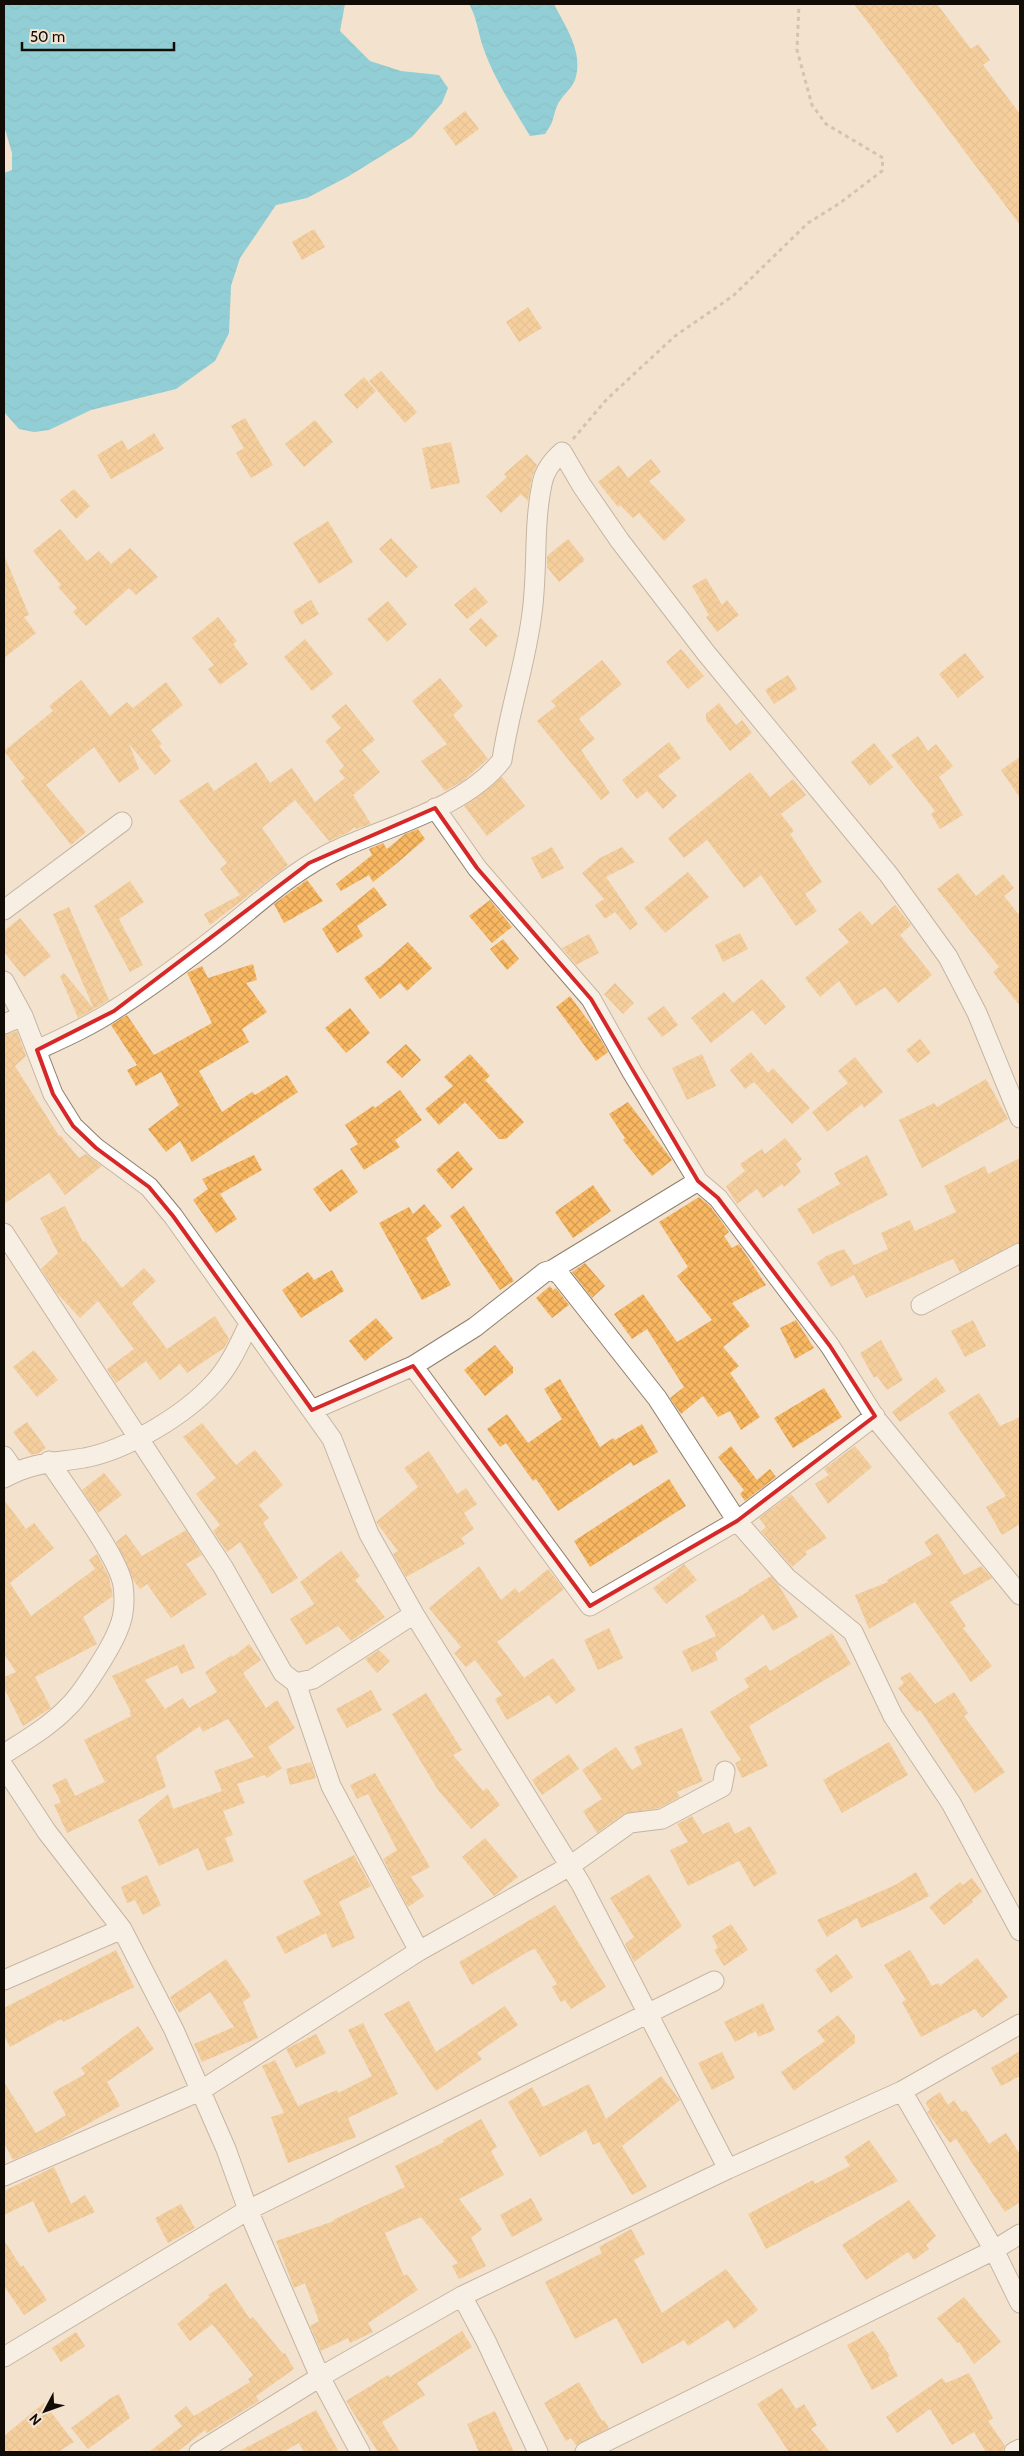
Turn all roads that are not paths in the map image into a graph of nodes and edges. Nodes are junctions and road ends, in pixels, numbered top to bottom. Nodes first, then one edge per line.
1 (435, 808) junction
2 (122, 822) dead end
3 (4, 910) edge
4 (4, 982) edge
5 (23, 1016) junction
6 (4, 1024) edge
7 (37, 1050) junction
8 (1020, 1118) edge
9 (698, 1180) junction
10 (4, 1233) edge
11 (1020, 1253) edge
12 (552, 1270) junction
13 (921, 1305) dead end
14 (249, 1324) junction
15 (413, 1366) junction
16 (312, 1410) junction
17 (875, 1416) junction
18 (139, 1437) junction
19 (4, 1456) edge
20 (49, 1461) junction
21 (10, 1475) edge
22 (737, 1521) junction
23 (1020, 1595) edge
24 (414, 1614) junction
25 (296, 1683) junction
26 (4, 1754) edge
27 (725, 1771) dead end
28 (7, 1778) edge
29 (570, 1866) junction
30 (122, 1930) junction
31 (1020, 1931) edge
32 (419, 1951) junction
33 (4, 1980) edge
34 (714, 1981) dead end
35 (648, 2014) junction
36 (1020, 2024) edge
37 (200, 2091) junction
38 (902, 2091) junction
39 (728, 2169) junction
40 (4, 2176) edge
41 (248, 2210) junction
42 (1020, 2234) edge
43 (994, 2250) junction
44 (462, 2296) junction
45 (1020, 2304) edge
46 (4, 2358) edge
47 (320, 2377) junction
48 (1020, 2449) edge
49 (199, 2452) edge
50 (360, 2452) edge
51 (538, 2452) edge
52 (585, 2452) edge
53 (1014, 2452) edge

1 - 7 street
1 - 8 street
1 - 9 street
2 - 3 street
4 - 5 street
5 - 6 street
5 - 7 street
7 - 14 street
9 - 12 street
9 - 17 street
10 - 18 street
11 - 13 street
12 - 15 street
12 - 22 street
14 - 16 street
14 - 18 street
15 - 16 street
15 - 22 street
16 - 24 street
17 - 22 street
17 - 23 street
18 - 20 street
18 - 25 street
19 - 21 street
20 - 21 street
20 - 26 street
22 - 31 street
24 - 25 street
24 - 29 street
25 - 32 street
27 - 29 street
28 - 30 street
29 - 32 street
29 - 35 street
30 - 33 street
30 - 37 street
32 - 37 street
34 - 35 street
35 - 39 street
35 - 41 street
36 - 38 street
37 - 40 street
37 - 41 street
38 - 39 street
38 - 43 street
39 - 44 street
41 - 46 street
41 - 47 street
42 - 43 street
43 - 45 street
43 - 52 street
44 - 47 street
44 - 51 street
47 - 49 street
47 - 50 street
48 - 53 street

